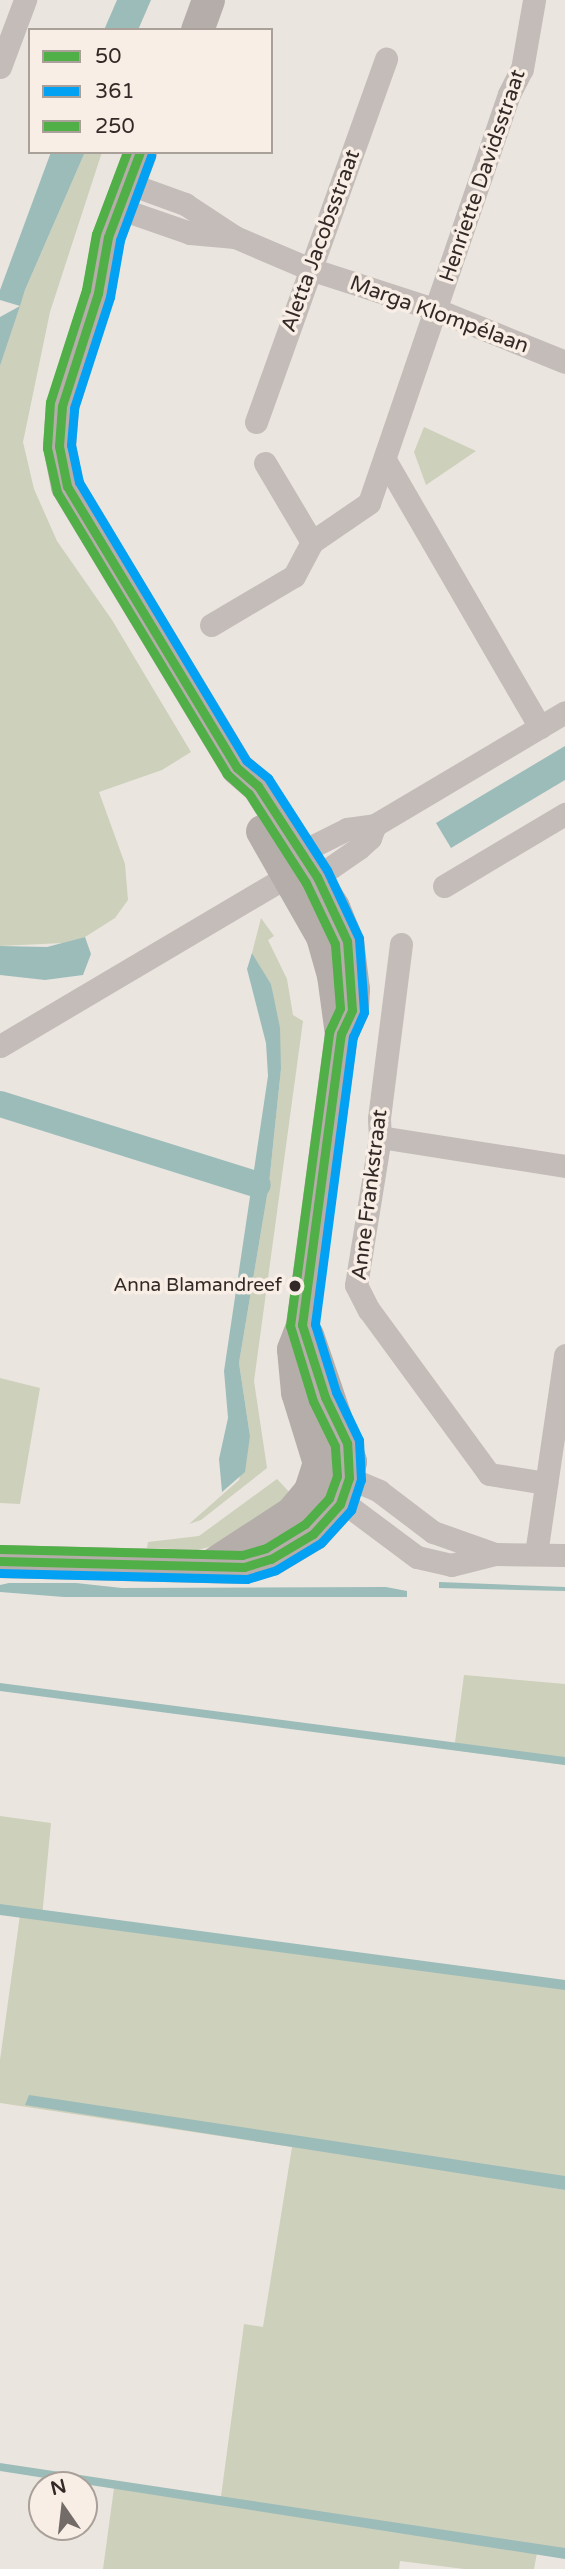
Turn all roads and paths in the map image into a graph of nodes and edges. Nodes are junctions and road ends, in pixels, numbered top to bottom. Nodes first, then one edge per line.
1 (25, 0) edge
2 (208, 0) edge
3 (534, 0) edge
4 (198, 28) edge
5 (386, 59) dead end
6 (0, 67) edge
7 (139, 154) edge
8 (162, 154) edge
9 (134, 200) junction
10 (310, 269) junction
11 (437, 310) junction
12 (565, 362) edge
13 (256, 422) dead end
14 (385, 460) junction
15 (265, 463) dead end
16 (312, 542) junction
17 (211, 625) dead end
18 (565, 712) edge
19 (540, 727) junction
20 (565, 814) edge
21 (302, 868) junction
22 (444, 886) dead end
23 (401, 944) dead end
24 (0, 1046) edge
25 (380, 1137) junction
26 (565, 1166) edge
27 (565, 1355) edge
28 (546, 1483) junction
29 (335, 1486) junction
30 (392, 1520) dead end
31 (418, 1536) dead end
32 (537, 1555) junction
33 (565, 1555) edge
34 (0, 1561) edge

1 - 6 street
2 - 4 main road
3 - 11 street, Henriette Davidsstraat
5 - 10 street, Aletta Jacobsstraat
7 - 9 main road
8 - 9 main road
9 - 10 street, Marga Klompélaan
9 - 21 main road
10 - 11 street, Marga Klompélaan
10 - 13 street, Aletta Jacobsstraat
11 - 12 street, Marga Klompélaan
11 - 14 street
14 - 16 street
14 - 19 street
15 - 16 street
16 - 17 street
18 - 19 street
19 - 21 street
20 - 22 street
21 - 24 street
21 - 29 main road
23 - 25 street, Anne Frankstraat
25 - 26 street
25 - 28 street, Anne Frankstraat
27 - 28 street
28 - 32 street
29 - 32 street
29 - 34 main road
30 - 31 street
32 - 33 street

